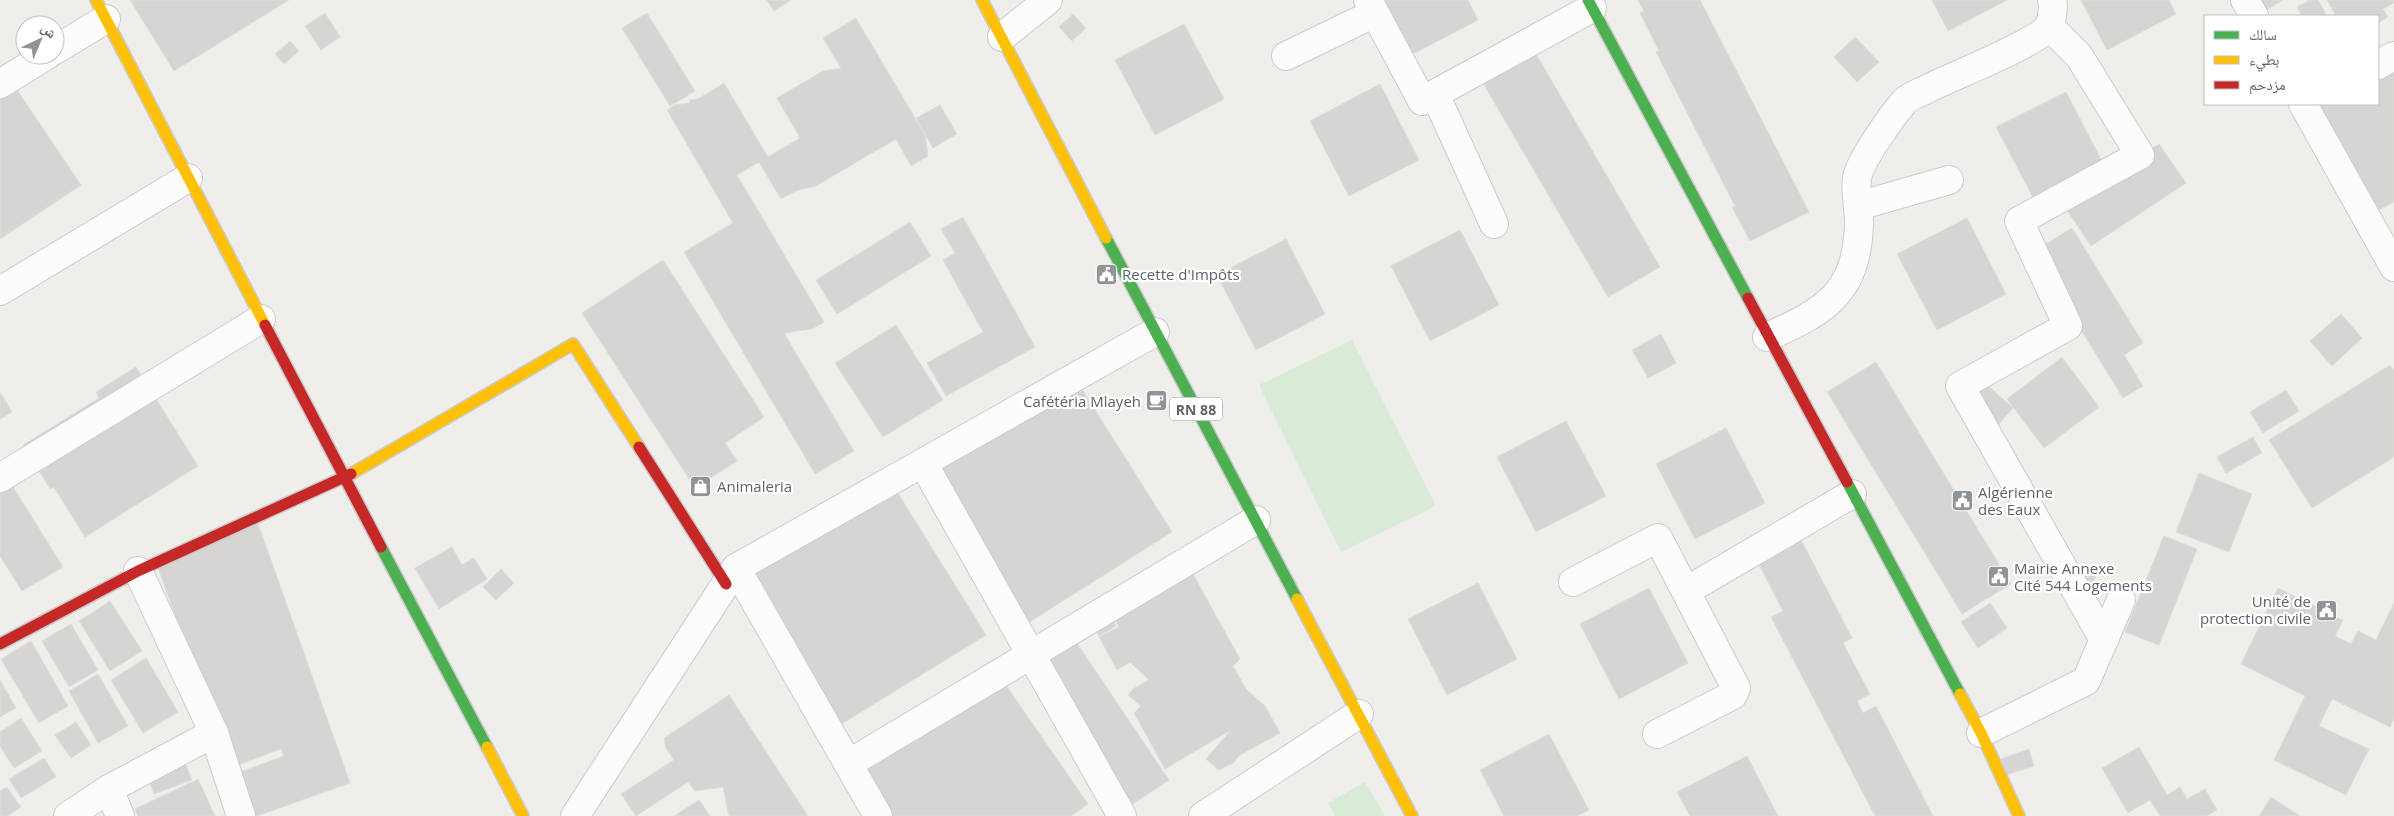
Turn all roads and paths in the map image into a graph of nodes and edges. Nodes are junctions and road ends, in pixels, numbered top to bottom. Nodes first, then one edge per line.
1 (982, 0) edge
2 (2245, 0) edge
3 (1040, 3) edge
4 (1590, 4) edge
5 (1372, 6) edge
6 (101, 10) edge
7 (2050, 13) edge
8 (2253, 15) edge
9 (1002, 37) junction
10 (65, 41) edge
11 (1286, 56) dead end
12 (2394, 56) edge
13 (2379, 64) edge
14 (31, 65) edge
15 (0, 84) edge
16 (1435, 94) junction
17 (2304, 105) edge
18 (188, 178) junction
19 (1949, 180) dead end
20 (1858, 206) junction
21 (1494, 224) dead end
22 (2393, 263) edge
23 (0, 291) edge
24 (261, 319) junction
25 (1155, 332) junction
26 (1767, 337) junction
27 (923, 463) junction
28 (0, 478) edge
29 (345, 478) junction
30 (1852, 494) junction
31 (1256, 520) junction
32 (138, 571) junction
33 (731, 576) junction
34 (1573, 582) dead end
35 (1686, 591) junction
36 (2122, 600) dead end
37 (2104, 640) junction
38 (0, 644) edge
39 (1031, 654) junction
40 (1359, 714) junction
41 (214, 733) junction
42 (1981, 733) junction
43 (1657, 734) dead end
44 (848, 764) junction
45 (109, 789) junction
46 (68, 816) edge
47 (120, 816) edge
48 (241, 816) edge
49 (524, 816) edge
50 (575, 816) edge
51 (878, 816) edge
52 (1122, 816) edge
53 (1203, 816) edge
54 (1412, 816) edge
55 (2019, 816) edge

1 - 9 street, RN 88
2 - 8 street
3 - 9 street
4 - 16 street
4 - 26 street
5 - 11 street
5 - 16 street
6 - 10 street
6 - 18 street
7 - 20 street
7 - 37 street
9 - 25 street, RN 88
12 - 13 street
14 - 15 street
16 - 21 street
17 - 22 street
18 - 23 street
18 - 24 street
19 - 20 street
20 - 26 street
24 - 28 street
24 - 29 street
25 - 27 street
25 - 31 street, RN 88
26 - 30 street
27 - 33 street
27 - 39 street
29 - 32 street
29 - 33 street
29 - 49 street
30 - 35 street
30 - 42 street
31 - 39 street
31 - 40 street, RN 88
32 - 38 street
32 - 41 street
33 - 44 street
33 - 50 street
34 - 35 street
35 - 43 street
36 - 37 street
37 - 42 street
39 - 44 street
39 - 52 street
40 - 53 street
40 - 54 street, RN 88
41 - 45 street
41 - 48 street
42 - 55 street
44 - 51 street
45 - 46 street
45 - 47 street

